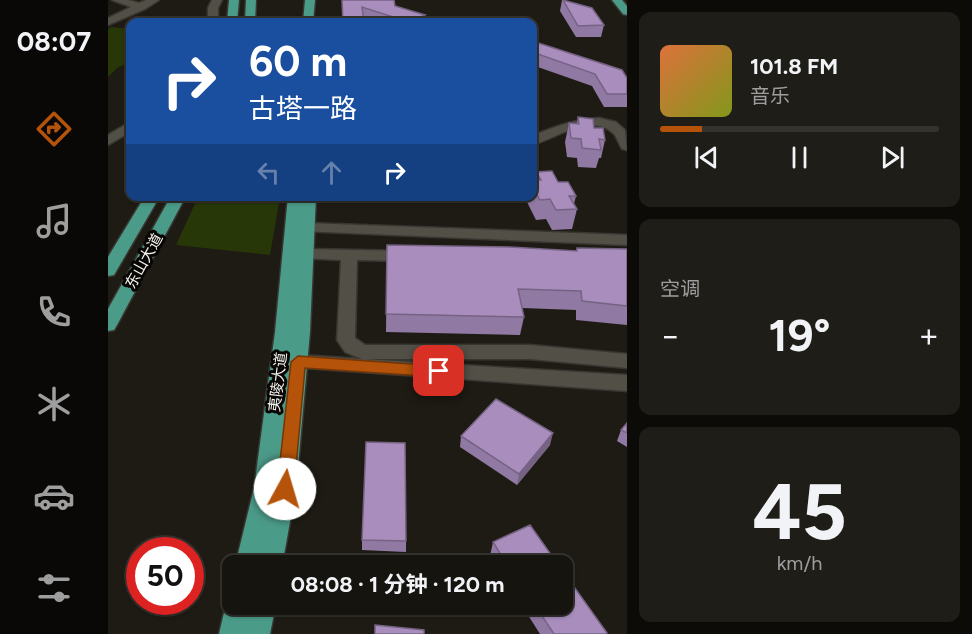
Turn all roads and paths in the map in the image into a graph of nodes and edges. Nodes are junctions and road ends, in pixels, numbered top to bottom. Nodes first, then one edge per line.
1 (117, 0) edge
2 (154, 0) edge
3 (217, 0) edge
4 (234, 0) edge
5 (251, 0) edge
6 (310, 0) edge
7 (319, 0) edge
8 (617, 0) edge
9 (141, 7) junction
10 (627, 12) edge
11 (213, 18) edge
12 (232, 18) edge
13 (250, 18) edge
14 (308, 18) edge
15 (318, 18) edge
16 (108, 22) edge
17 (126, 129) edge
18 (537, 139) edge
19 (108, 141) edge
20 (627, 146) edge
21 (150, 201) edge
22 (176, 201) edge
23 (295, 201) edge
24 (309, 201) edge
25 (454, 227) dead end
26 (307, 228) junction
27 (414, 232) junction
28 (627, 240) edge
29 (306, 254) junction
30 (349, 255) junction
31 (430, 256) edge
32 (108, 271) edge
33 (108, 325) edge
34 (290, 361) junction
35 (627, 361) edge
36 (627, 383) edge
37 (250, 555) edge
38 (272, 555) edge
39 (236, 615) edge
40 (261, 615) edge
41 (232, 634) edge
42 (257, 634) edge

1 - 9 street
2 - 9 street
3 - 11 street
4 - 12 main road
5 - 13 main road
6 - 14 main road
7 - 15 main road
8 - 10 main road
9 - 16 street
17 - 19 street
18 - 20 street
21 - 32 main road, 东山大道
22 - 33 main road, 东山大道
23 - 34 main road, 夷陵大道
24 - 26 main road, 夷陵大道
25 - 27 street
26 - 27 street
26 - 29 main road, 夷陵大道
27 - 28 street
29 - 30 street
29 - 34 main road, 夷陵大道
30 - 31 street
30 - 35 street
34 - 36 street
34 - 37 main road, 夷陵大道
34 - 38 main road, 夷陵大道
39 - 41 main road
40 - 42 main road

